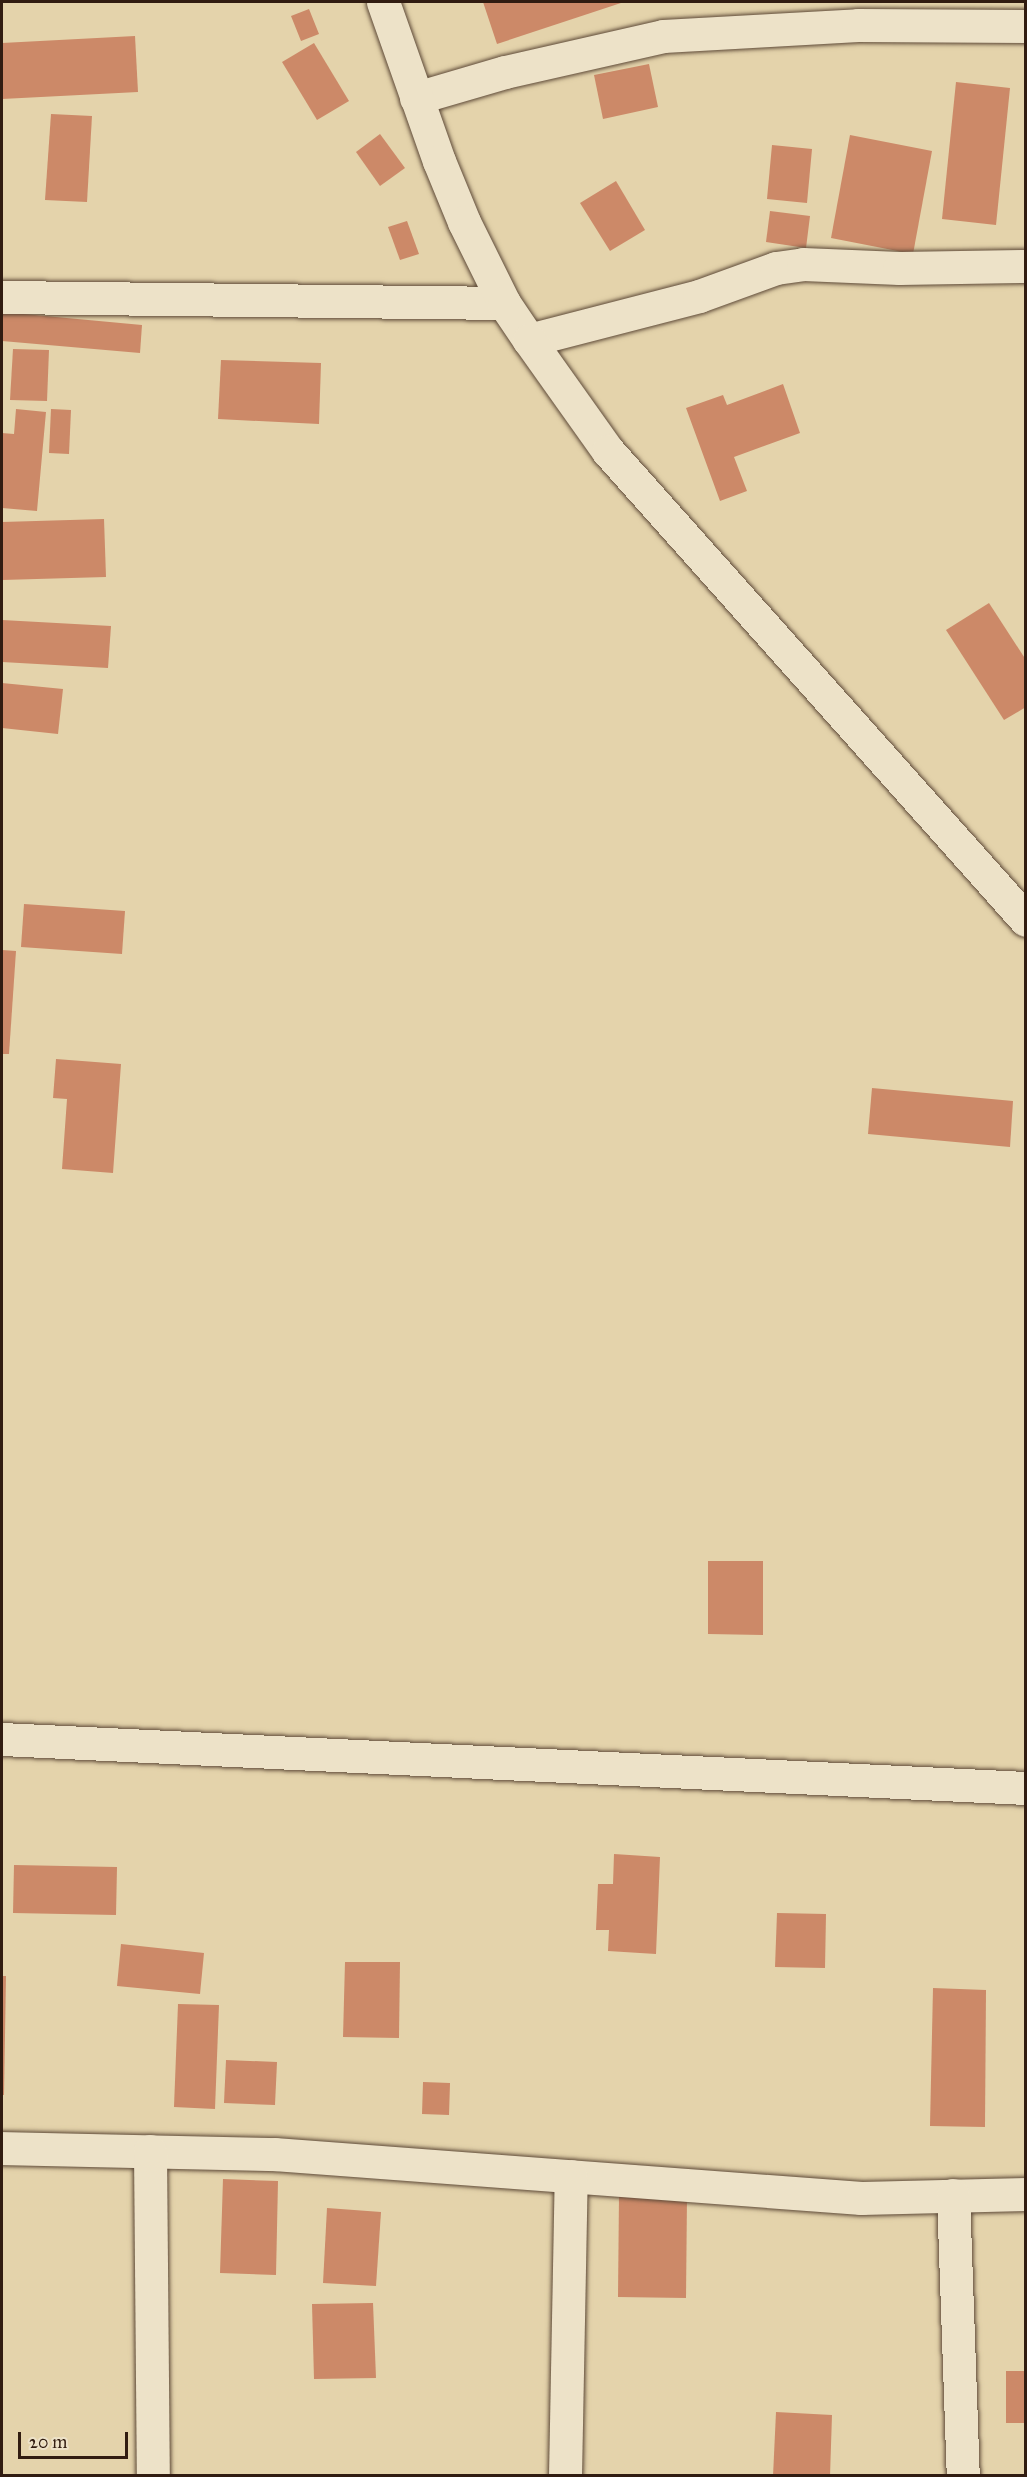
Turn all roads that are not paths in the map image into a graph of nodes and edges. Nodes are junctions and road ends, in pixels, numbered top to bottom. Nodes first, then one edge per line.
1 (383, 2) edge
2 (1026, 26) edge
3 (416, 98) junction
4 (1026, 266) edge
5 (2, 297) edge
6 (504, 303) junction
7 (529, 340) junction
8 (1026, 920) edge
9 (2, 1739) edge
10 (1026, 1788) edge
11 (2, 2148) edge
12 (150, 2151) junction
13 (571, 2176) junction
14 (1026, 2194) edge
15 (952, 2196) junction
16 (153, 2475) edge
17 (564, 2475) edge
18 (963, 2475) edge

1 - 3 street
2 - 3 street
3 - 6 street
4 - 7 street
5 - 6 street
6 - 7 street
7 - 8 street
9 - 10 street
11 - 12 street
12 - 13 street
12 - 16 street
13 - 15 street
13 - 17 street
14 - 15 street
15 - 18 street

